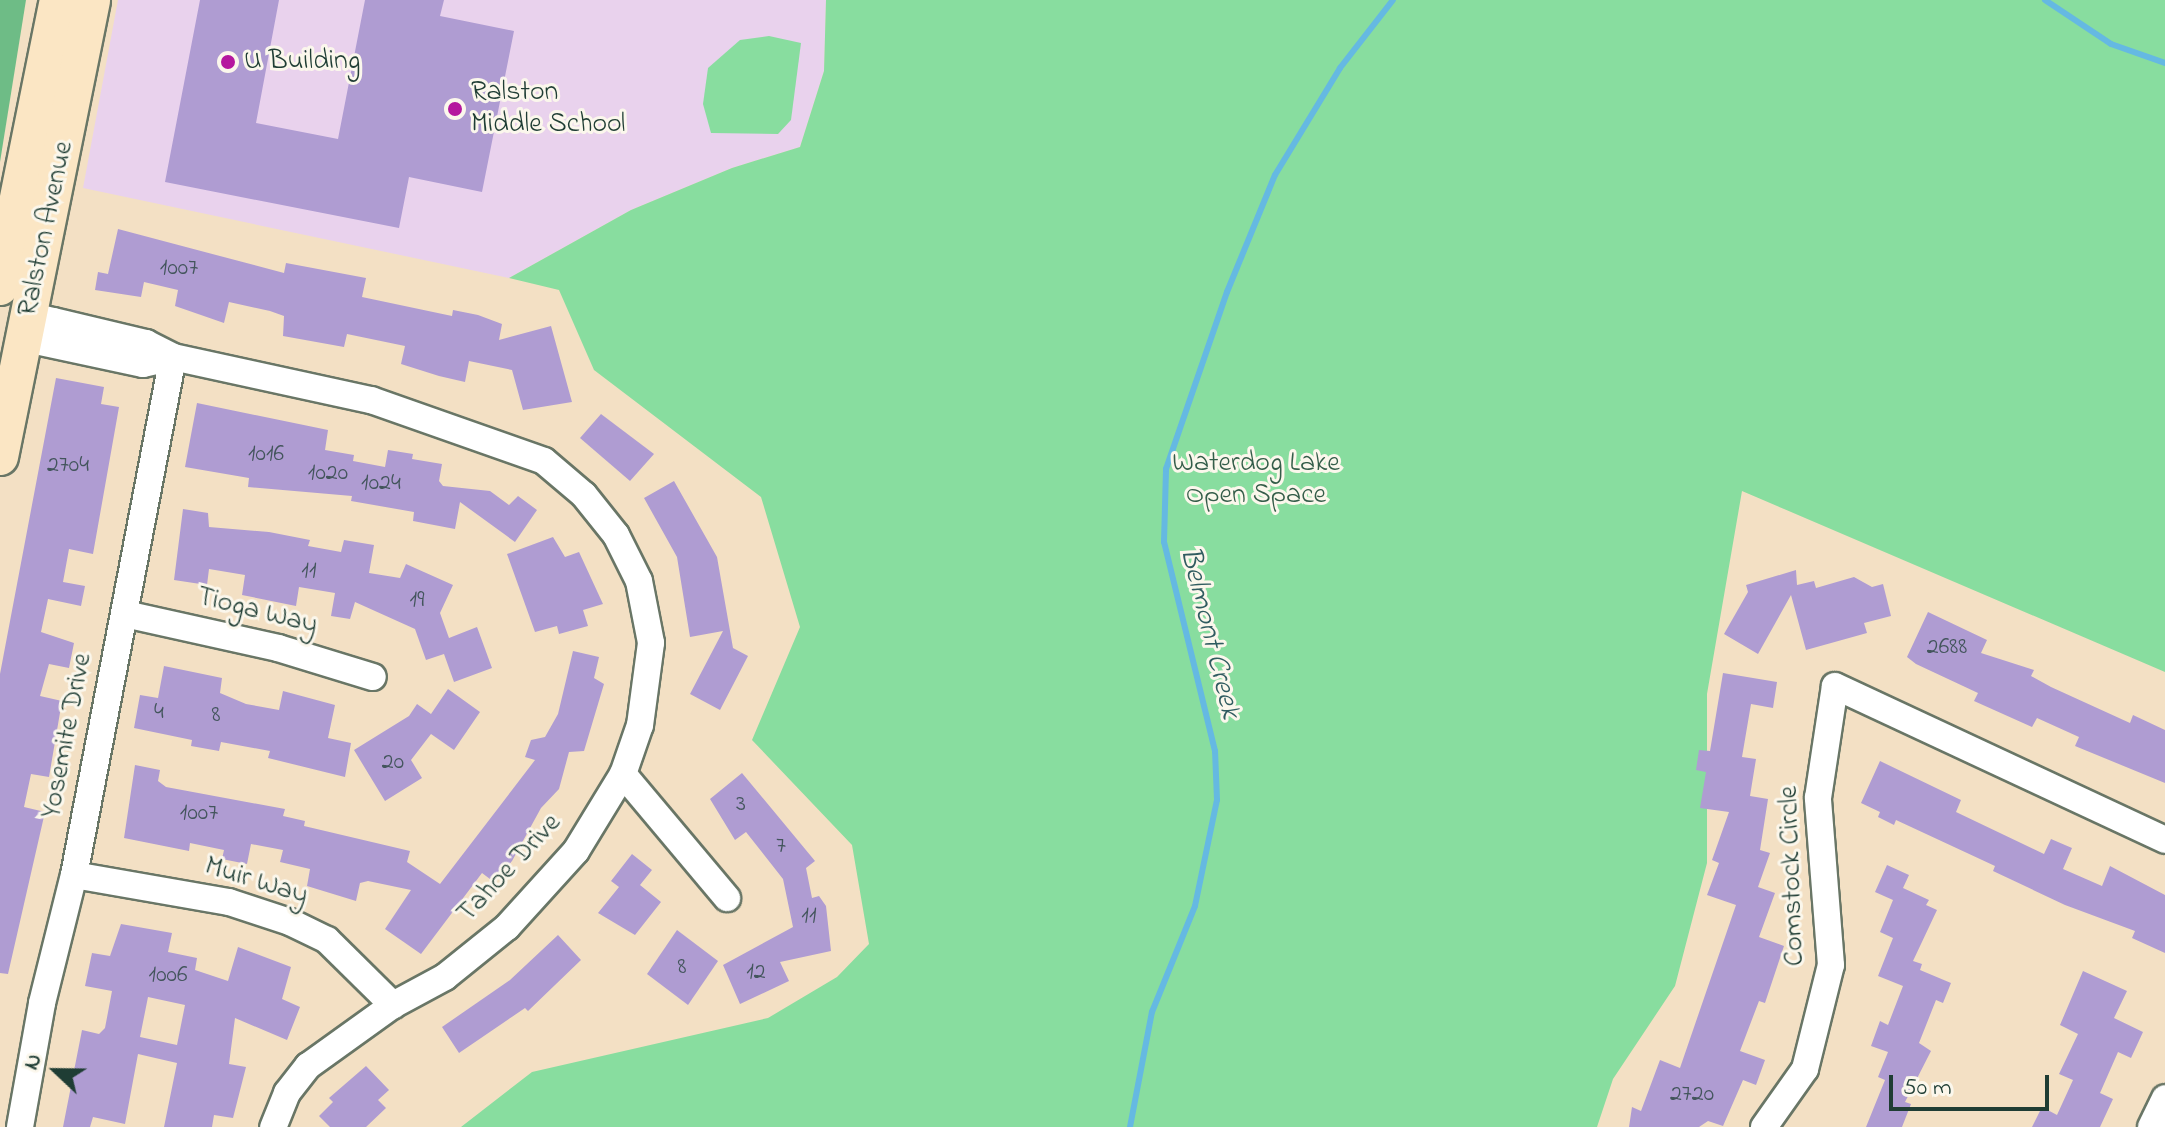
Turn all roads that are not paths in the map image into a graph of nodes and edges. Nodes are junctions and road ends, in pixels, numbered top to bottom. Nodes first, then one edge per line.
1 (58, 0) edge
2 (92, 0) edge
3 (44, 162) junction
4 (0, 287) edge
5 (13, 326) edge
6 (173, 357) junction
7 (0, 457) edge
8 (125, 614) junction
9 (373, 677) dead end
10 (623, 774) junction
11 (2165, 840) edge
12 (74, 875) junction
13 (727, 898) dead end
14 (393, 1005) junction
15 (2165, 1098) edge
16 (20, 1127) edge
17 (273, 1127) edge
18 (1764, 1127) edge
19 (2151, 1127) edge

1 - 3 main road, Ralston Avenue
2 - 3 main road, Ralston Avenue
3 - 4 main road, Ralston Avenue
3 - 5 main road, Ralston Avenue
5 - 6 street, Tahoe Drive
5 - 7 main road, Ralston Avenue
6 - 8 street, Yosemite Drive
6 - 10 street, Tahoe Drive
8 - 9 street, Tioga Way
8 - 12 street, Yosemite Drive
10 - 13 street
10 - 14 street, Tahoe Drive
11 - 18 street, Comstock Circle
12 - 14 street, Muir Way
12 - 16 street, Yosemite Drive
14 - 17 street, Tahoe Drive
15 - 19 street

